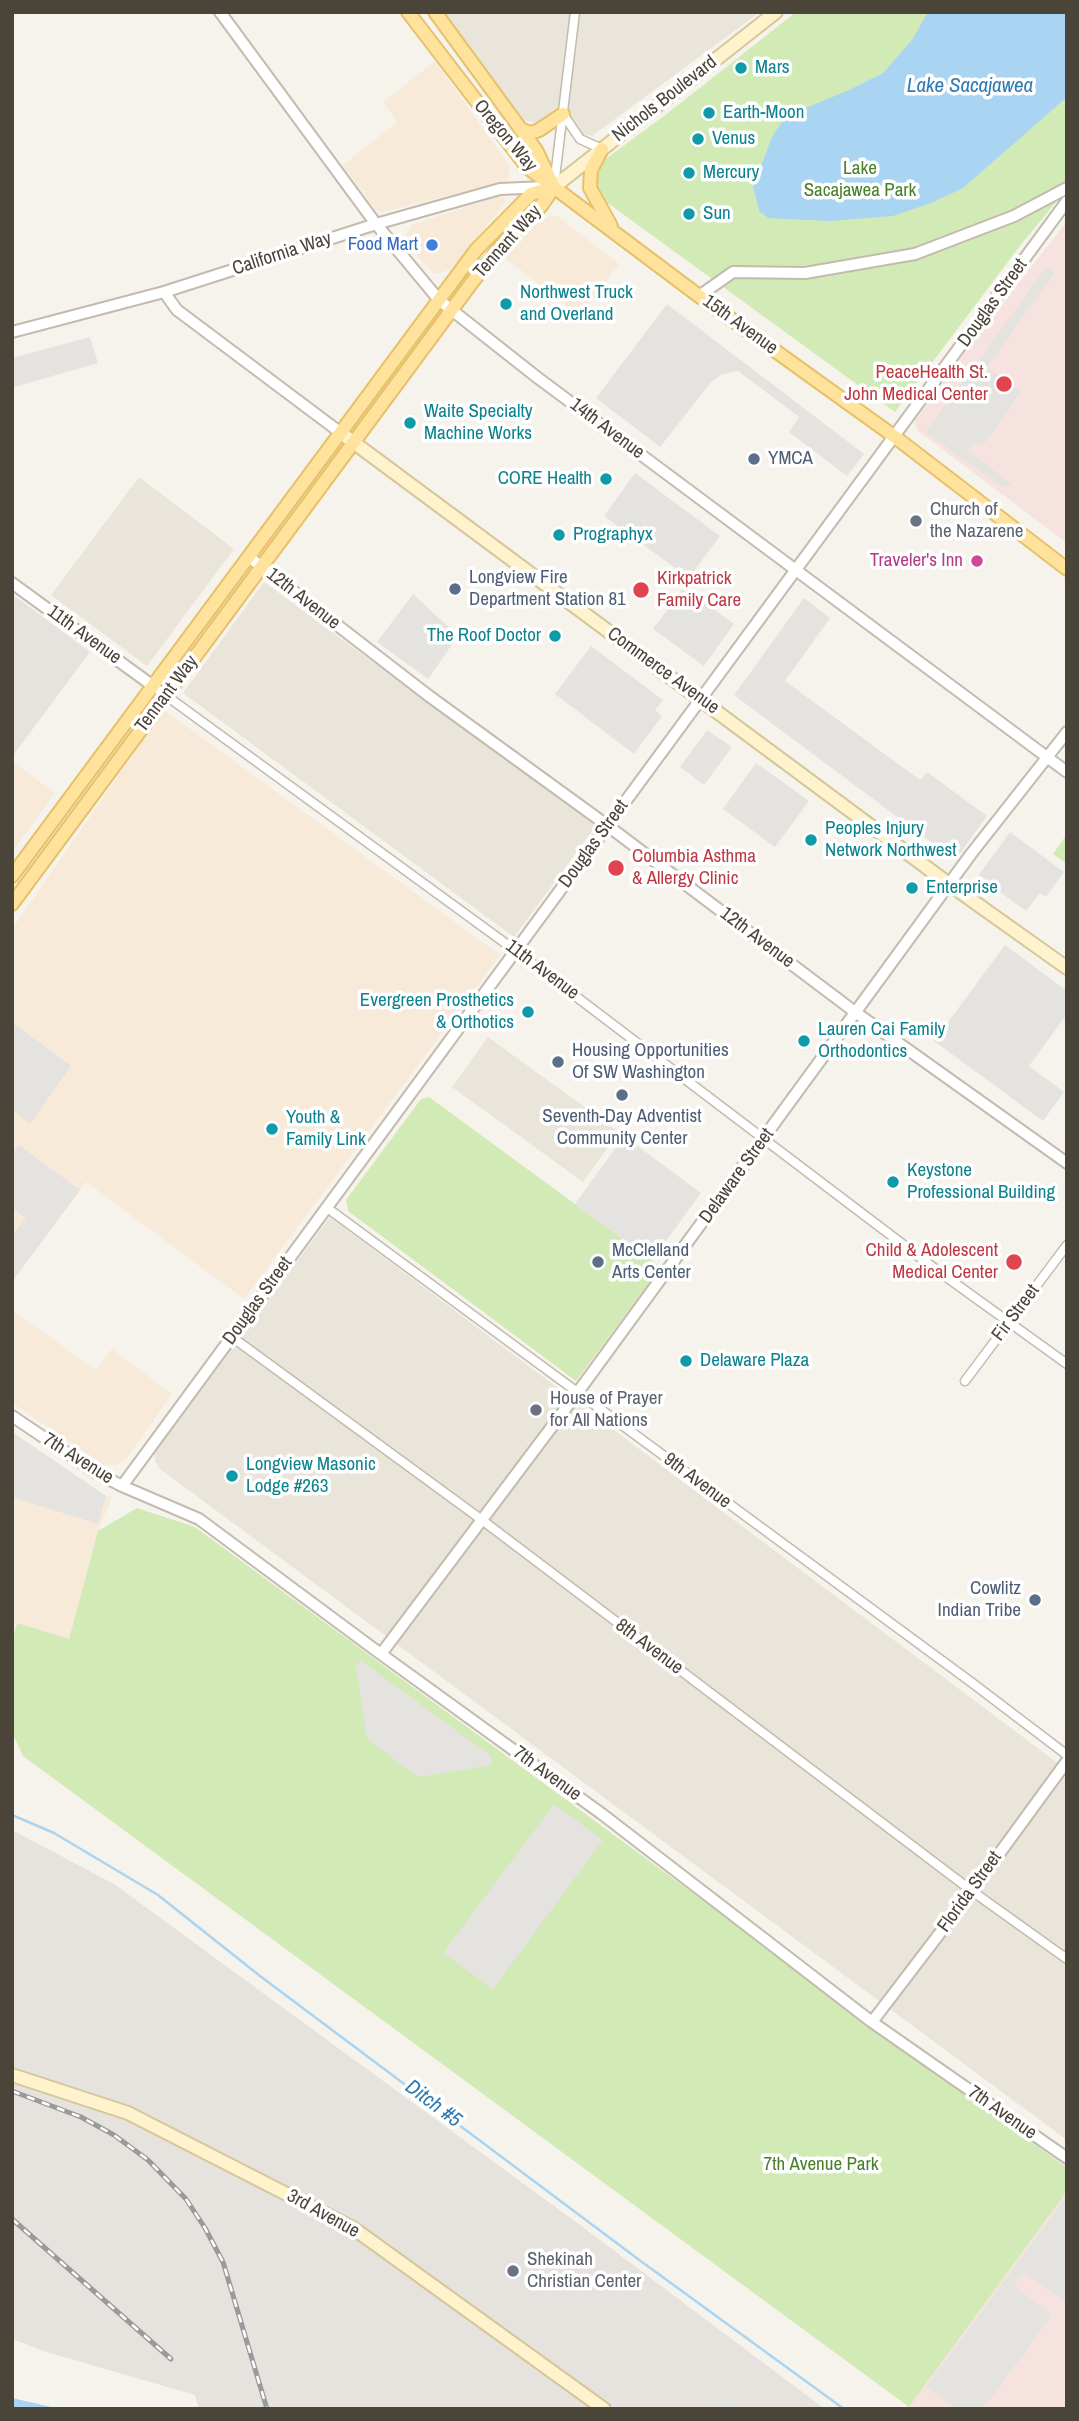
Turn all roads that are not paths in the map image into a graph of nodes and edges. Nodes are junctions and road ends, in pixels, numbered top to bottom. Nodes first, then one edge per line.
1 (220, 12) edge
2 (408, 12) edge
3 (435, 12) edge
4 (575, 12) edge
5 (776, 12) edge
6 (563, 114) junction
7 (520, 129) junction
8 (601, 149) junction
9 (554, 187) junction
10 (1067, 188) edge
11 (1067, 201) edge
12 (376, 224) junction
13 (615, 232) junction
14 (164, 292) junction
15 (699, 296) junction
16 (439, 300) junction
17 (452, 310) junction
18 (12, 332) edge
19 (341, 433) junction
20 (895, 436) junction
21 (354, 443) junction
22 (249, 557) junction
23 (262, 567) junction
24 (1067, 569) edge
25 (796, 571) junction
26 (12, 583) edge
27 (153, 686) junction
28 (167, 696) junction
29 (700, 699) junction
30 (1067, 732) edge
31 (1047, 757) junction
32 (1067, 772) edge
33 (608, 826) junction
34 (12, 876) edge
35 (949, 884) junction
36 (12, 904) edge
37 (516, 951) junction
38 (1067, 968) edge
39 (855, 1012) junction
40 (764, 1139) junction
41 (1067, 1163) edge
42 (327, 1207) junction
43 (1067, 1245) edge
44 (1010, 1321) junction
45 (232, 1337) junction
46 (1067, 1364) edge
47 (965, 1381) dead end
48 (578, 1392) junction
49 (12, 1416) edge
50 (122, 1486) junction
51 (482, 1520) junction
52 (381, 1654) junction
53 (1067, 1755) edge
54 (1067, 1761) edge
55 (972, 1891) junction
56 (1067, 1959) edge
57 (872, 2022) junction
58 (12, 2075) edge
59 (1067, 2158) edge
60 (604, 2409) edge

1 - 12 street, 14th Avenue
2 - 9 main road, Oregon Way
3 - 7 main road, Oregon Way
4 - 6 street
5 - 8 main road, Nichols Boulevard
6 - 7 main road
6 - 8 street
6 - 9 street
7 - 9 main road, Oregon Way
8 - 9 main road, Nichols Boulevard
8 - 13 main road
9 - 12 street, California Way
9 - 13 main road, 15th Avenue
9 - 16 main road, Tennant Way
9 - 17 main road, Tennant Way
10 - 15 street
11 - 20 street, Douglas Street
12 - 14 street, California Way
12 - 16 street, 14th Avenue
13 - 15 main road, 15th Avenue
14 - 18 street, California Way
14 - 19 street, Commerce Avenue
15 - 20 main road, 15th Avenue
16 - 17 street, 14th Avenue
16 - 19 main road, Tennant Way
17 - 21 main road, Tennant Way
17 - 25 street, 14th Avenue
19 - 21 main road, Commerce Avenue
19 - 22 main road, Tennant Way
20 - 24 main road, 15th Avenue
20 - 25 street, Douglas Street
21 - 23 main road, Tennant Way
21 - 29 main road, Commerce Avenue
22 - 23 street, 12th Avenue
22 - 27 main road, Tennant Way
23 - 28 main road, Tennant Way
23 - 33 street, 12th Avenue
25 - 29 street, Douglas Street
25 - 31 street, 14th Avenue
26 - 27 street, 11th Avenue
27 - 28 street, 11th Avenue
27 - 34 main road, Tennant Way
28 - 36 main road, Tennant Way
28 - 37 street, 11th Avenue
29 - 33 street, Douglas Street
29 - 35 main road, Commerce Avenue
30 - 31 street, Delaware Street
31 - 32 street, 14th Avenue
31 - 35 street, Delaware Street
33 - 37 street, Douglas Street
33 - 39 street, 12th Avenue
35 - 38 main road, Commerce Avenue
35 - 39 street, Delaware Street
37 - 40 street, 11th Avenue
37 - 42 street, Douglas Street
39 - 40 street, Delaware Street
39 - 41 street, 12th Avenue
40 - 44 street, 11th Avenue
40 - 48 street, Delaware Street
42 - 45 street, Douglas Street
42 - 48 street, 9th Avenue
43 - 44 street, Fir Street
44 - 46 street, 11th Avenue
44 - 47 street, Fir Street
45 - 50 street, Douglas Street
45 - 51 street, 8th Avenue
48 - 51 street, Delaware Street
48 - 53 street, 9th Avenue
49 - 50 street, 7th Avenue
50 - 52 street, 7th Avenue
51 - 52 street, Delaware Street
51 - 55 street, 8th Avenue
52 - 57 street, 7th Avenue
54 - 55 street, Florida Street
55 - 56 street, 8th Avenue
55 - 57 street, Florida Street
57 - 59 street, 7th Avenue
58 - 60 main road, 3rd Avenue

